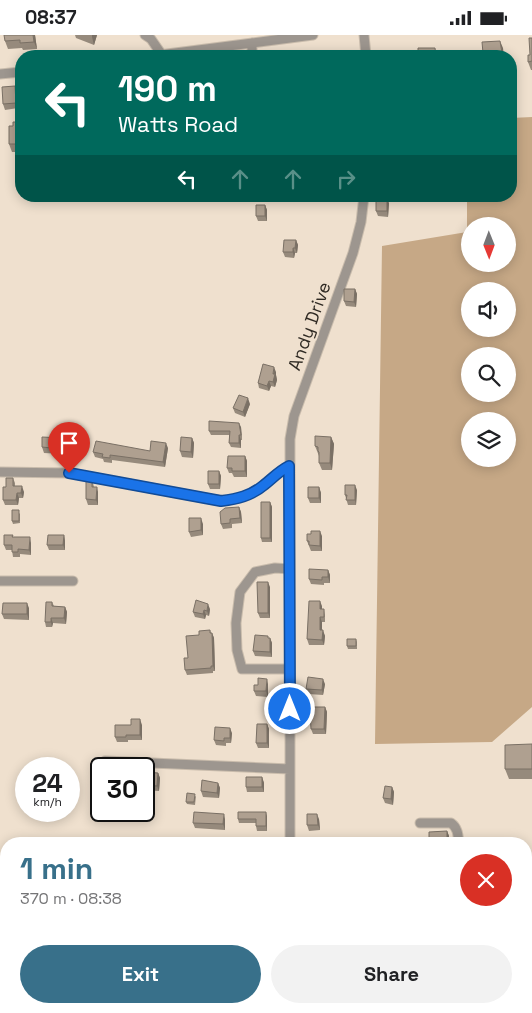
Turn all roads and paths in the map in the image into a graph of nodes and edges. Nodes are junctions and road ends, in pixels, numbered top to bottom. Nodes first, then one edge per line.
1 (145, 35) edge
2 (313, 35) edge
3 (364, 35) edge
4 (280, 37) edge
5 (252, 43) junction
6 (159, 50) edge
7 (200, 50) edge
8 (252, 50) edge
9 (365, 50) edge
10 (15, 72) edge
11 (0, 74) edge
12 (363, 202) edge
13 (289, 466) junction
14 (0, 472) edge
15 (290, 569) junction
16 (0, 581) edge
17 (73, 581) dead end
18 (290, 669) junction
19 (155, 763) edge
20 (290, 769) junction
21 (420, 823) dead end
22 (290, 837) edge
23 (458, 837) edge

1 - 6 street
2 - 4 street
3 - 9 street
4 - 5 street
5 - 7 street
5 - 8 street
10 - 11 street
12 - 13 street, Andy Drive
13 - 14 street
13 - 15 street, Andy Drive
15 - 18 street, Andy Drive
15 - 18 street
16 - 17 street
18 - 20 street, Andy Drive
19 - 20 street
20 - 22 street, Andy Drive
21 - 23 street

